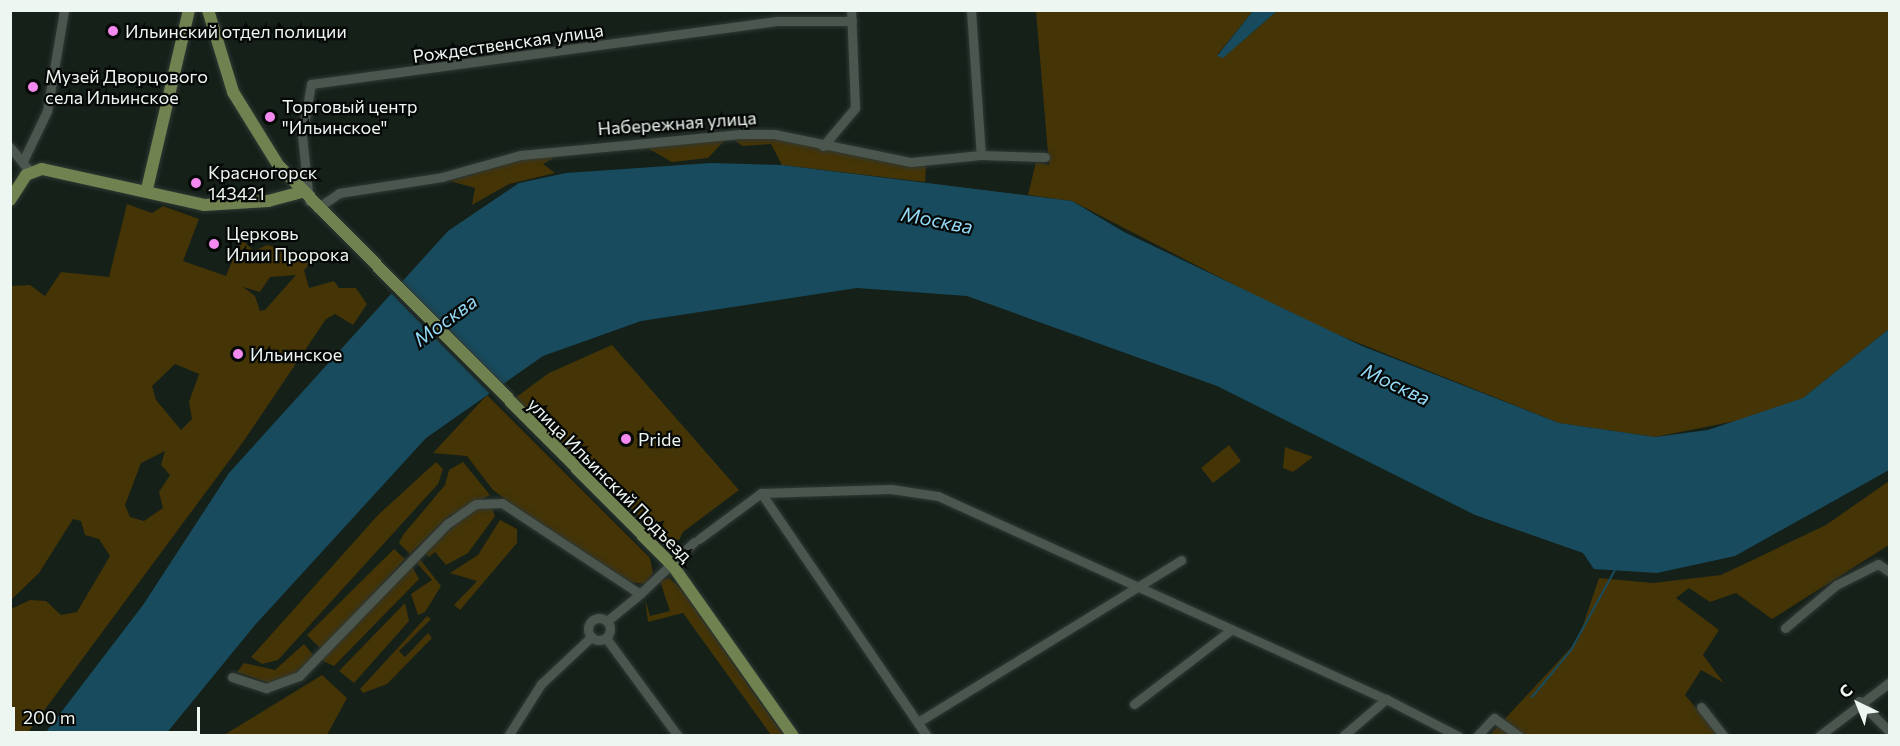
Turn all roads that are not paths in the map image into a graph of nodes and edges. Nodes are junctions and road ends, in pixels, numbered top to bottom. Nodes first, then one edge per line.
1 (64, 10) edge
2 (189, 10) edge
3 (208, 10) edge
4 (971, 10) edge
5 (852, 16) edge
6 (823, 146) junction
7 (10, 147) edge
8 (981, 155) junction
9 (1045, 157) dead end
10 (24, 159) junction
11 (30, 172) junction
12 (147, 189) junction
13 (10, 200) edge
14 (309, 200) junction
15 (761, 494) junction
16 (1181, 560) dead end
17 (673, 566) junction
18 (1890, 572) edge
19 (1137, 587) junction
20 (640, 594) junction
21 (607, 621) junction
22 (1785, 628) dead end
23 (1232, 629) junction
24 (591, 637) junction
25 (606, 638) junction
26 (232, 677) dead end
27 (1890, 682) edge
28 (1386, 699) junction
29 (1858, 701) junction
30 (1134, 704) dead end
31 (1701, 707) dead end
32 (918, 722) junction
33 (1890, 732) edge
34 (508, 735) edge
35 (678, 735) edge
36 (793, 735) edge
37 (927, 735) edge
38 (1343, 735) edge
39 (1458, 735) edge
40 (1477, 735) edge
41 (1519, 735) edge
42 (1724, 735) edge
43 (1819, 735) edge

1 - 10 street
2 - 12 main road
3 - 14 main road, улица Ильинский Подъезд
4 - 8 street
5 - 6 street
5 - 14 street, Рождественская улица
6 - 8 street, Набережная улица
6 - 14 street, Набережная улица
7 - 10 street
8 - 9 street, Набережная улица
10 - 11 street
11 - 12 main road
11 - 13 main road
12 - 14 main road
14 - 17 main road, улица Ильинский Подъезд
15 - 17 street
15 - 19 street
15 - 32 street
16 - 19 street
17 - 20 street
17 - 36 main road, улица Ильинский Подъезд
18 - 22 street
19 - 23 street
19 - 32 street
20 - 21 street
20 - 26 street
21 - 24 street
21 - 25 street
23 - 28 street
23 - 30 street
24 - 25 street
24 - 34 street
25 - 35 street
27 - 29 street
28 - 38 street
28 - 39 street
29 - 33 street
29 - 43 street
31 - 42 street
32 - 37 street
40 - 41 street

